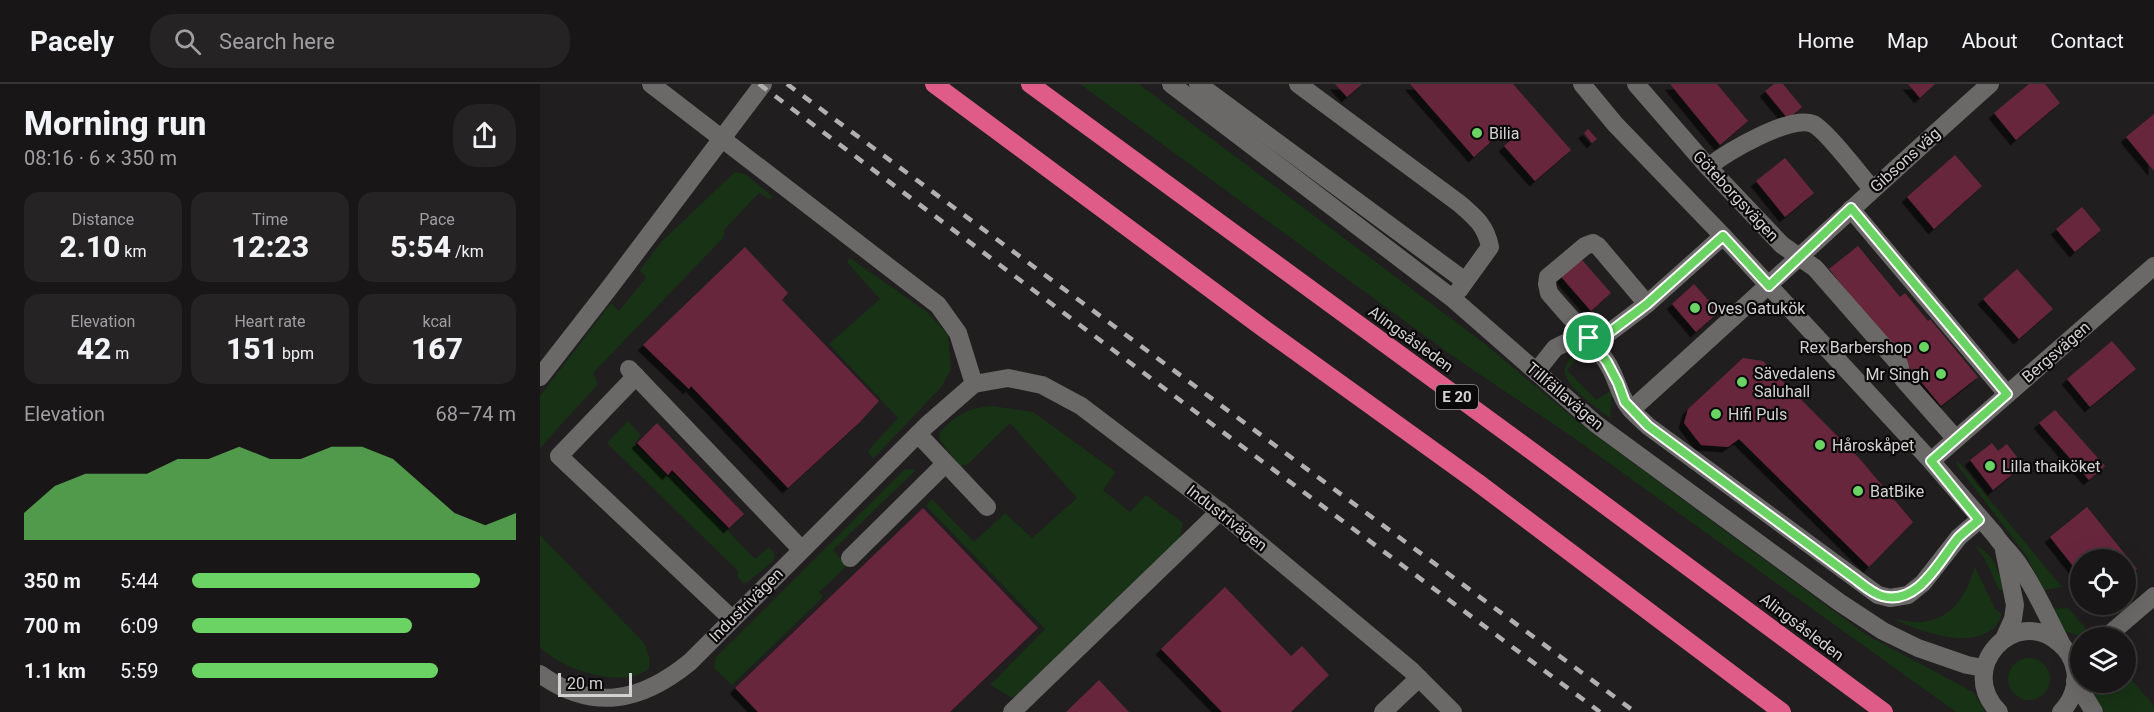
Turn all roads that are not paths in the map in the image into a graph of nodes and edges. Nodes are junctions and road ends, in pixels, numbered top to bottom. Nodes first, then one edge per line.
1 (651, 84) edge
2 (763, 84) edge
3 (934, 84) edge
4 (1029, 84) edge
5 (1171, 84) edge
6 (1198, 84) edge
7 (1298, 84) edge
8 (1582, 84) edge
9 (1636, 84) edge
10 (1990, 84) edge
11 (1708, 167) junction
12 (1872, 189) junction
13 (1851, 208) junction
14 (1723, 236) junction
15 (1798, 258) junction
16 (2154, 266) edge
17 (1465, 281) junction
18 (1769, 286) junction
19 (1452, 298) junction
20 (1647, 304) junction
21 (1589, 338) junction
22 (1536, 372) junction
23 (540, 377) edge
24 (974, 384) junction
25 (2007, 394) junction
26 (1631, 410) junction
27 (918, 434) junction
28 (1956, 439) junction
29 (1931, 461) junction
30 (945, 464) junction
31 (987, 507) dead end
32 (1220, 512) junction
33 (1979, 520) junction
34 (801, 549) junction
35 (2003, 549) junction
36 (850, 558) dead end
37 (2154, 596) edge
38 (732, 619) junction
39 (2118, 627) edge
40 (2004, 639) junction
41 (2062, 645) junction
42 (2070, 652) edge
43 (1984, 668) junction
44 (540, 674) edge
45 (1419, 678) junction
46 (2073, 693) edge
47 (2082, 693) edge
48 (1012, 712) edge
49 (1383, 712) edge
50 (1453, 712) edge
51 (1782, 712) edge
52 (1884, 712) edge
53 (1999, 712) edge
54 (2061, 712) edge
55 (2094, 712) edge

1 - 24 street
2 - 23 street
3 - 51 highway
4 - 52 highway, Alingsåsleden / E 20
5 - 19 street, Tillfällavägen
6 - 17 street
7 - 17 street
8 - 14 street
9 - 11 street, Göteborgsvägen
10 - 12 street, Gibsons väg
11 - 12 street
11 - 15 street, Göteborgsvägen
12 - 13 street, Gibsons väg
13 - 15 street, Gibsons väg
13 - 25 street
14 - 18 street
14 - 20 street
15 - 18 street, Gibsons väg
15 - 28 street, Göteborgsvägen
16 - 25 street, Bergsvägen
17 - 19 street
18 - 26 street, Gibsons väg
18 - 29 street
19 - 22 street, Tillfällavägen
20 - 21 street
20 - 21 street
21 - 22 street
21 - 26 street
22 - 43 street, Tillfällavägen
24 - 27 street, Industrivägen
24 - 32 street, Industrivägen
25 - 28 street, Bergsvägen
26 - 33 street
27 - 30 street
27 - 34 street, Industrivägen
28 - 29 street, Bergsvägen
29 - 33 street
30 - 31 street
30 - 36 street
32 - 45 street, Industrivägen
32 - 48 street
33 - 35 street
34 - 38 street, Industrivägen
34 - 38 street
35 - 40 street
35 - 41 street
37 - 39 street
38 - 44 street, Industrivägen
40 - 41 street
40 - 43 street
41 - 42 street
43 - 53 street
45 - 49 street
45 - 50 street, Industrivägen
46 - 54 street
47 - 55 street

